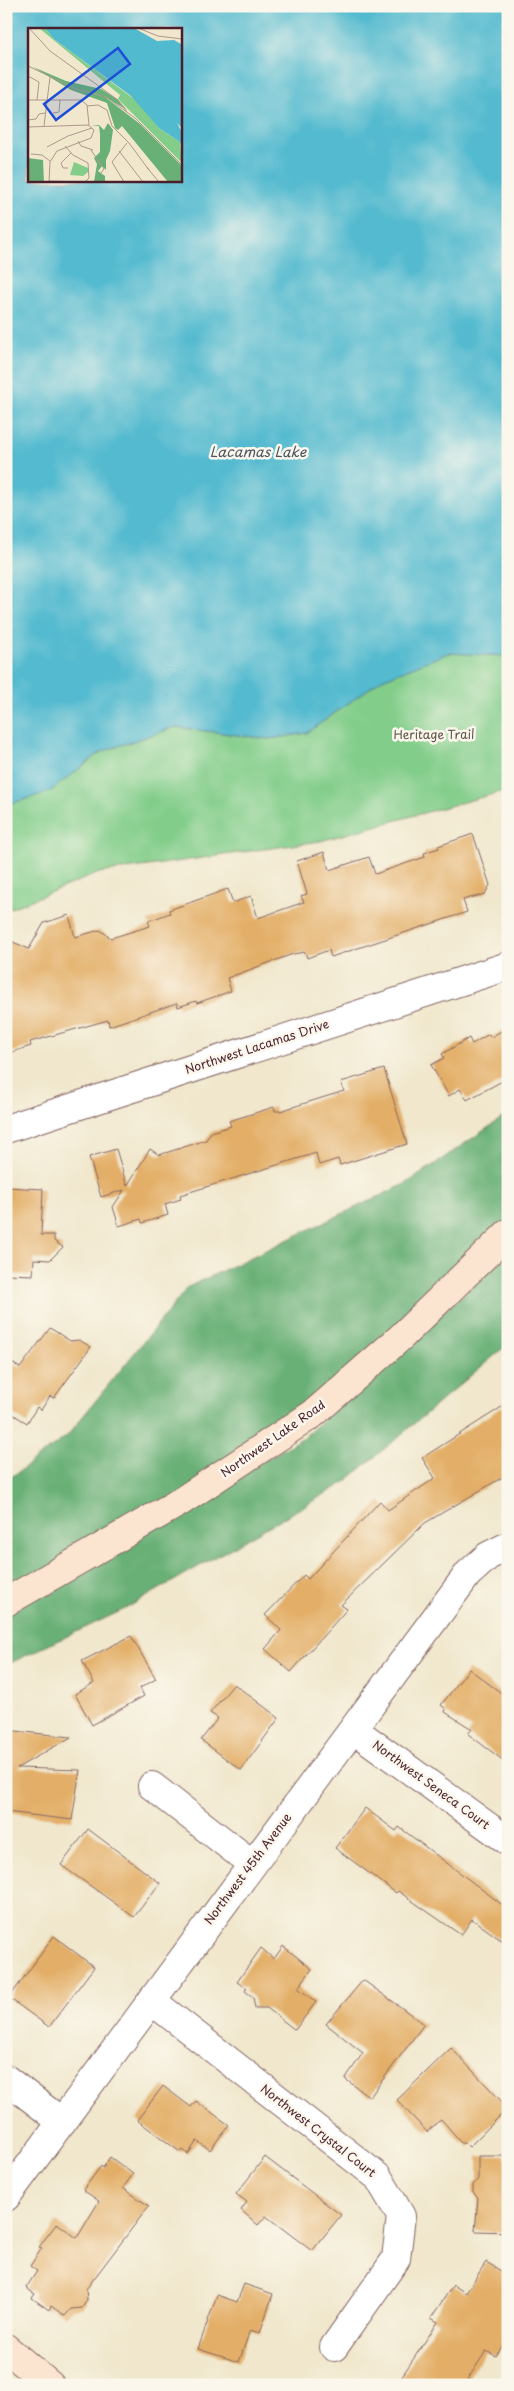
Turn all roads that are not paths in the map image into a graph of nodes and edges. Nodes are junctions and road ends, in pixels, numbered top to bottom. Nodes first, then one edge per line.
1 (508, 966) edge
2 (6, 1129) edge
3 (508, 1233) edge
4 (503, 1548) edge
5 (6, 1602) edge
6 (353, 1729) junction
7 (152, 1786) dead end
8 (508, 1841) edge
9 (251, 1863) junction
10 (152, 2001) junction
11 (6, 2079) edge
12 (62, 2122) junction
13 (6, 2197) edge
14 (334, 2347) dead end
15 (6, 2348) edge
16 (50, 2385) edge

1 - 2 street, Northwest Lacamas Drive
3 - 5 main road, Northwest Lake Road
4 - 6 street, Northwest 45th Avenue
6 - 8 street, Northwest Seneca Court
6 - 9 street, Northwest 45th Avenue
7 - 9 street
9 - 10 street, Northwest 45th Avenue
10 - 12 street, Northwest 45th Avenue
10 - 14 street, Northwest Crystal Court
11 - 12 street
12 - 13 street, Northwest 45th Avenue
15 - 16 main road

